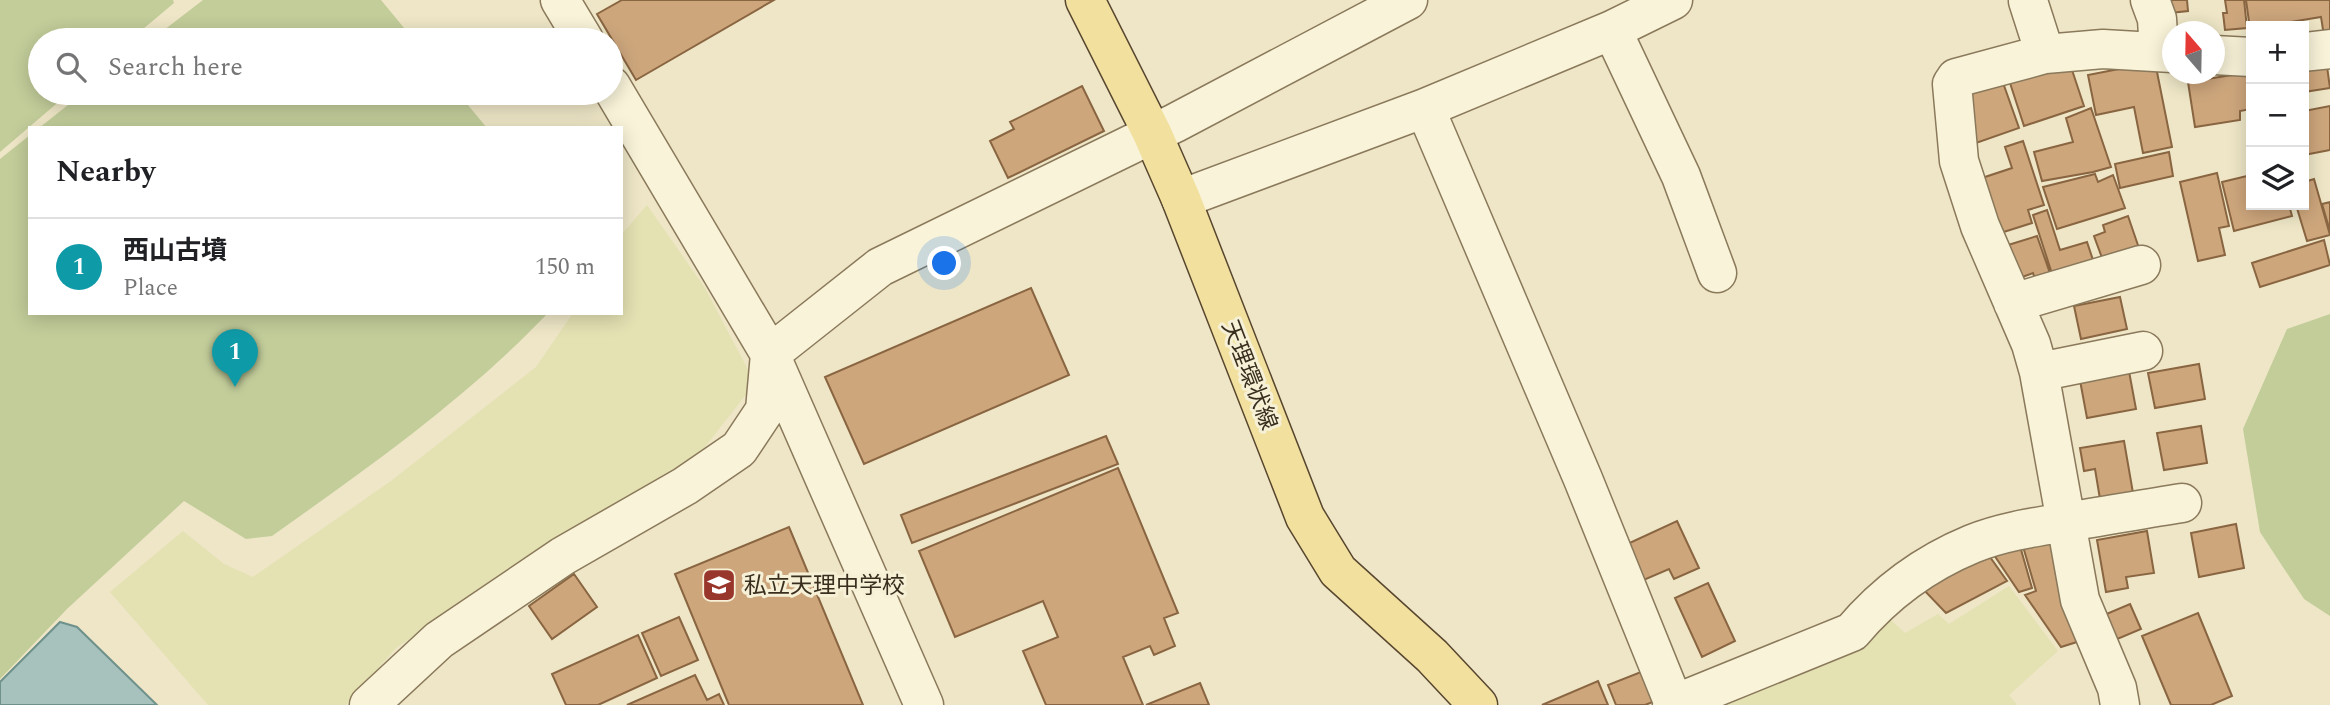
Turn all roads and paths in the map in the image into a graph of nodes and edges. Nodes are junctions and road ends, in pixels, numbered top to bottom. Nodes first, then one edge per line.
1 (560, 0) edge
2 (1085, 0) edge
3 (1408, 0) edge
4 (1673, 0) edge
5 (2150, 0) edge
6 (2028, 1) edge
7 (577, 28) edge
8 (1612, 30) junction
9 (2162, 37) edge
10 (2330, 49) edge
11 (2309, 51) edge
12 (2162, 52) edge
13 (2045, 54) junction
14 (2225, 56) edge
15 (2246, 57) edge
16 (622, 105) edge
17 (1425, 107) junction
18 (1152, 133) junction
19 (1181, 199) junction
20 (2141, 265) dead end
21 (1717, 273) dead end
22 (2013, 303) junction
23 (2143, 351) dead end
24 (770, 354) junction
25 (2039, 372) junction
26 (2182, 503) dead end
27 (2066, 522) junction
28 (369, 705) edge
29 (924, 705) edge
30 (1478, 705) edge
31 (1673, 705) edge
32 (2120, 705) edge

1 - 7 street
2 - 18 main road, 天理環状線
3 - 18 street
4 - 8 street
5 - 9 street
6 - 13 street
8 - 17 street
8 - 21 street
10 - 11 street
12 - 13 street
13 - 22 street
14 - 15 street
16 - 24 street
17 - 19 street
17 - 31 street
18 - 19 main road, 天理環状線
18 - 24 street
19 - 30 main road, 天理環状線
20 - 22 street
22 - 25 street
23 - 25 street
24 - 28 street
24 - 29 street
25 - 27 street
26 - 27 street
27 - 31 street
27 - 32 street

